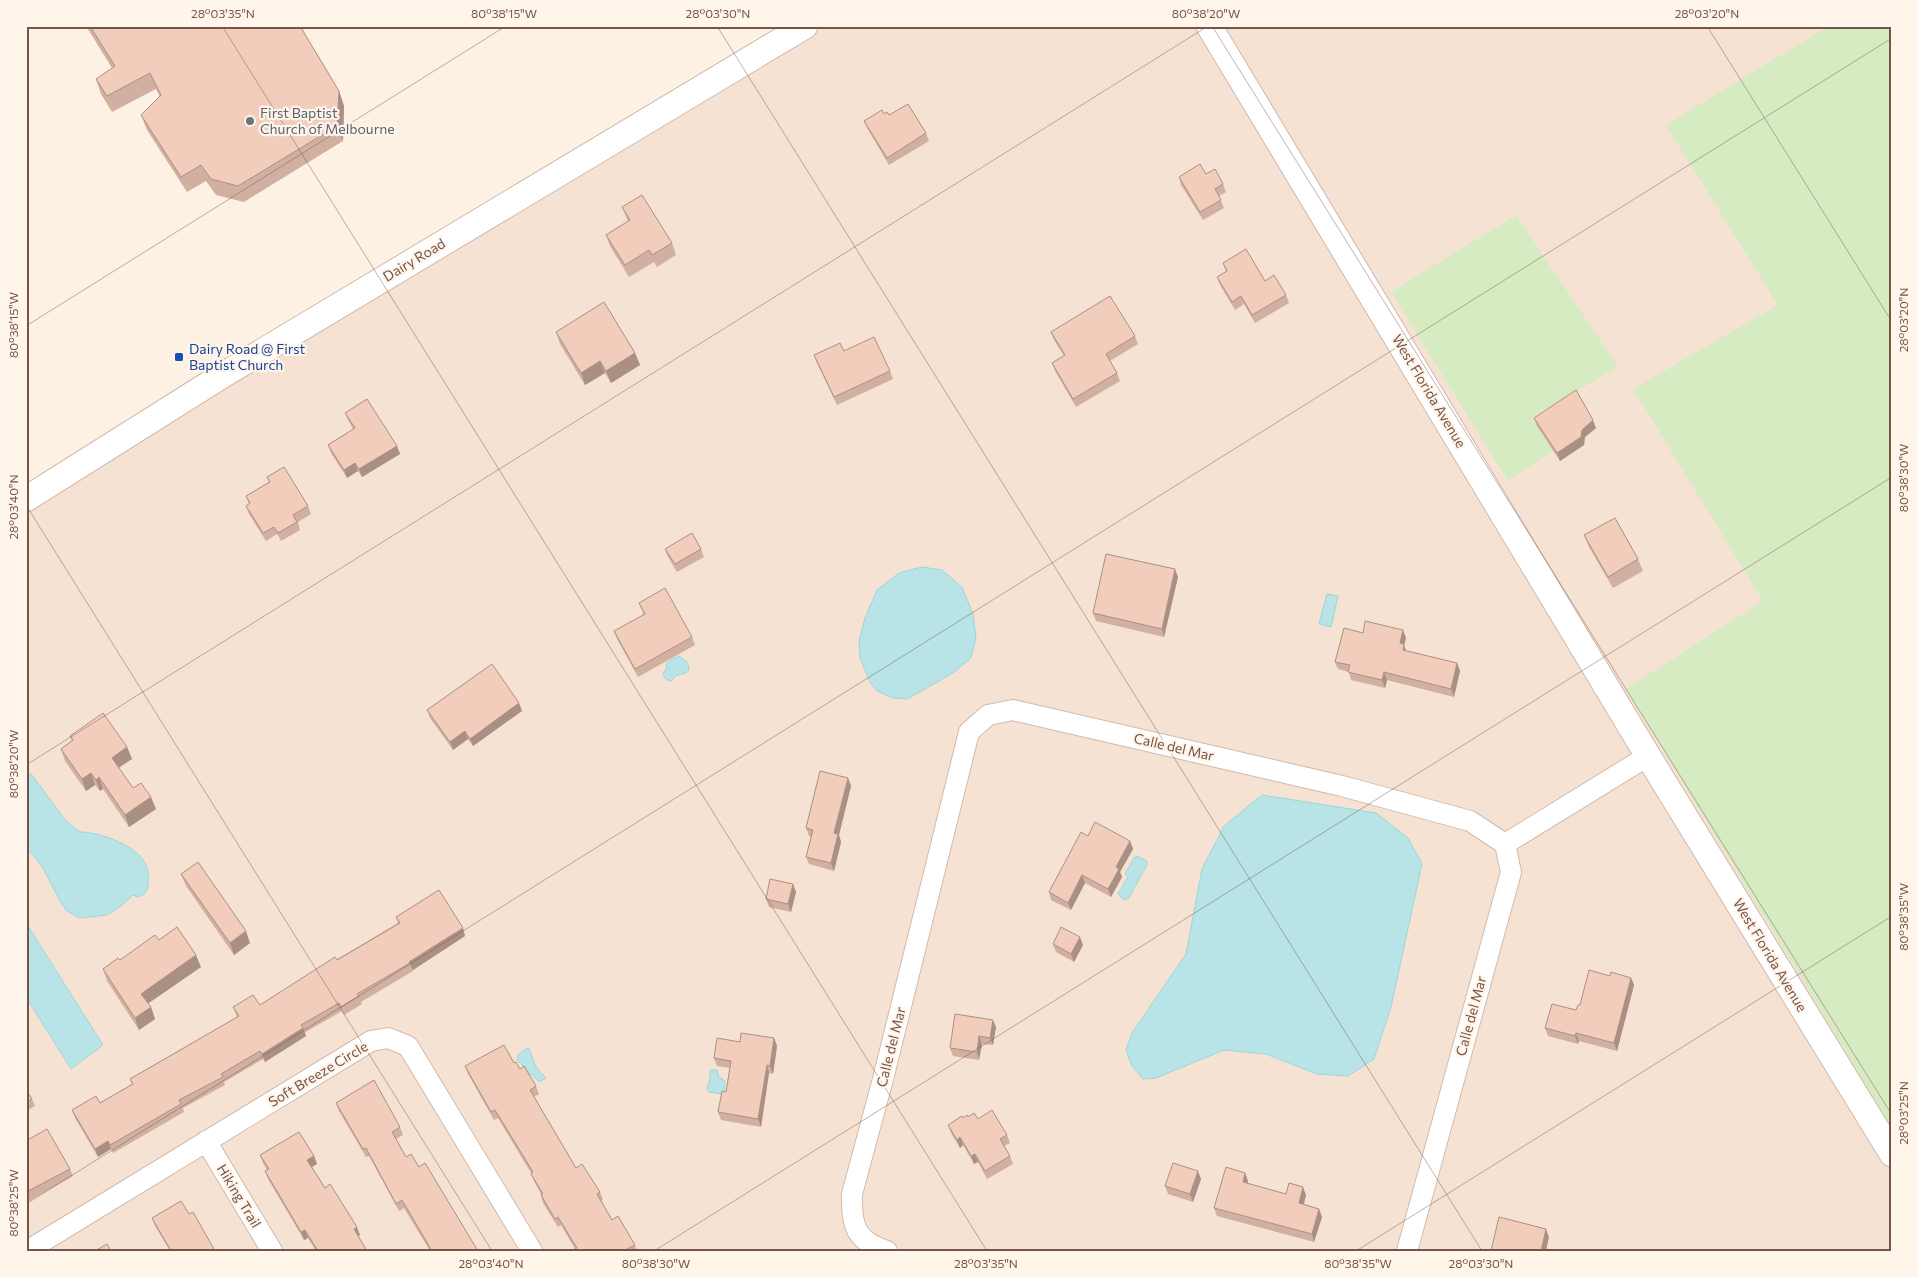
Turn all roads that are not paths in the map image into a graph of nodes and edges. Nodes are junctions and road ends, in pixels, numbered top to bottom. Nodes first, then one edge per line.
1 (805, 26) edge
2 (1209, 26) edge
3 (26, 499) edge
4 (1648, 756) junction
5 (1504, 844) junction
6 (206, 1141) junction
7 (1892, 1154) edge
8 (27, 1251) edge
9 (272, 1251) edge
10 (532, 1251) edge
11 (887, 1251) edge
12 (1407, 1251) edge

1 - 3 street, Dairy Road
2 - 4 street, West Florida Avenue
4 - 5 street
4 - 7 street, West Florida Avenue
5 - 11 street, Calle del Mar
5 - 12 street, Calle del Mar
6 - 8 street, Soft Breeze Circle
6 - 9 street, Hiking Trail
6 - 10 street, Soft Breeze Circle

